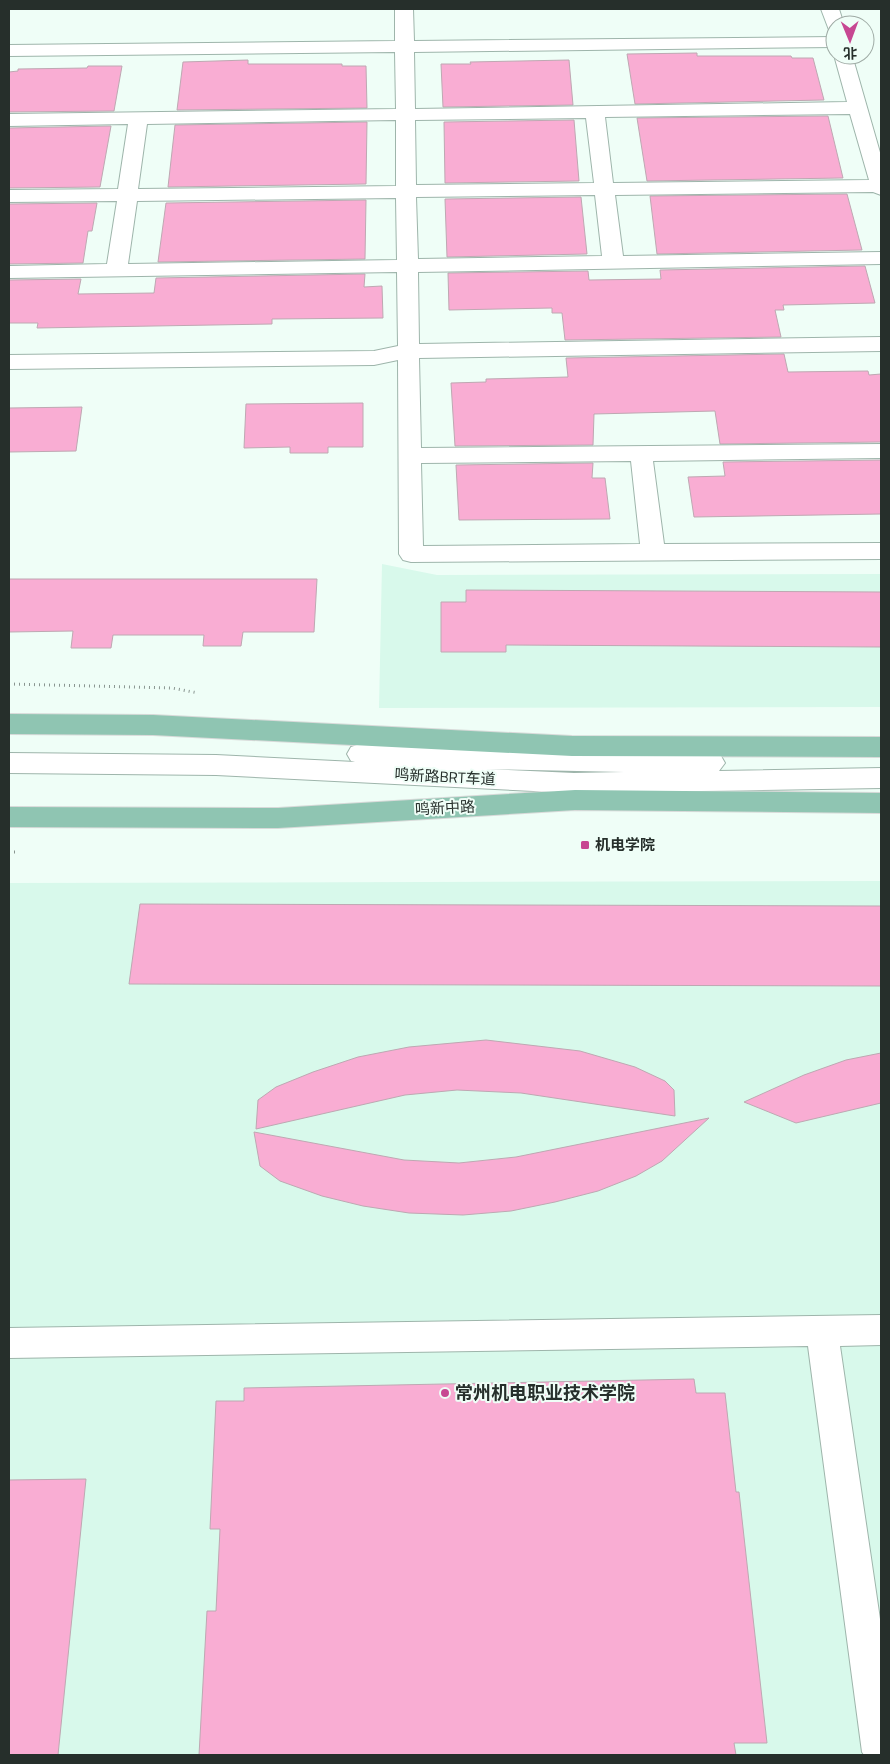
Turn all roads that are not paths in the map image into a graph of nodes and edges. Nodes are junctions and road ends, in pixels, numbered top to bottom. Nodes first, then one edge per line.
1 (404, 9) edge
2 (825, 42) edge
3 (404, 47) junction
4 (9, 50) edge
5 (846, 65) edge
6 (858, 108) junction
7 (595, 112) junction
8 (405, 115) junction
9 (138, 118) junction
10 (9, 120) edge
11 (881, 188) edge
12 (605, 190) junction
13 (406, 192) junction
14 (127, 194) junction
15 (9, 196) edge
16 (881, 258) edge
17 (613, 262) junction
18 (407, 266) junction
19 (117, 270) junction
20 (9, 272) edge
21 (881, 344) edge
22 (408, 351) junction
23 (9, 362) edge
24 (881, 451) edge
25 (641, 454) junction
26 (410, 456) junction
27 (881, 551) edge
28 (653, 552) junction
29 (9, 724) edge
30 (9, 747) edge
31 (881, 747) edge
32 (9, 763) edge
33 (881, 764) edge
34 (881, 778) edge
35 (881, 803) edge
36 (9, 817) edge
37 (881, 1330) edge
38 (822, 1331) junction
39 (9, 1343) edge
40 (881, 1752) edge

1 - 3 lane
2 - 3 lane
3 - 4 lane
3 - 8 lane
5 - 6 lane
6 - 7 lane
6 - 11 lane
7 - 8 lane
7 - 12 lane
8 - 9 lane
8 - 13 lane
9 - 10 lane
9 - 14 lane
11 - 12 lane
12 - 13 lane
12 - 17 lane
13 - 14 lane
13 - 18 lane
14 - 15 lane
14 - 19 lane
16 - 17 lane
17 - 18 lane
18 - 19 lane
18 - 22 lane
19 - 20 lane
21 - 22 lane
22 - 23 lane
22 - 26 lane
24 - 25 lane
25 - 26 lane
25 - 28 lane
26 - 28 lane
27 - 28 lane
29 - 31 main road
30 - 33 lane, 鸣新路BRT车道
32 - 34 lane, 鸣新路BRT车道
35 - 36 main road, 鸣新中路
37 - 38 lane
38 - 39 lane
38 - 40 lane

